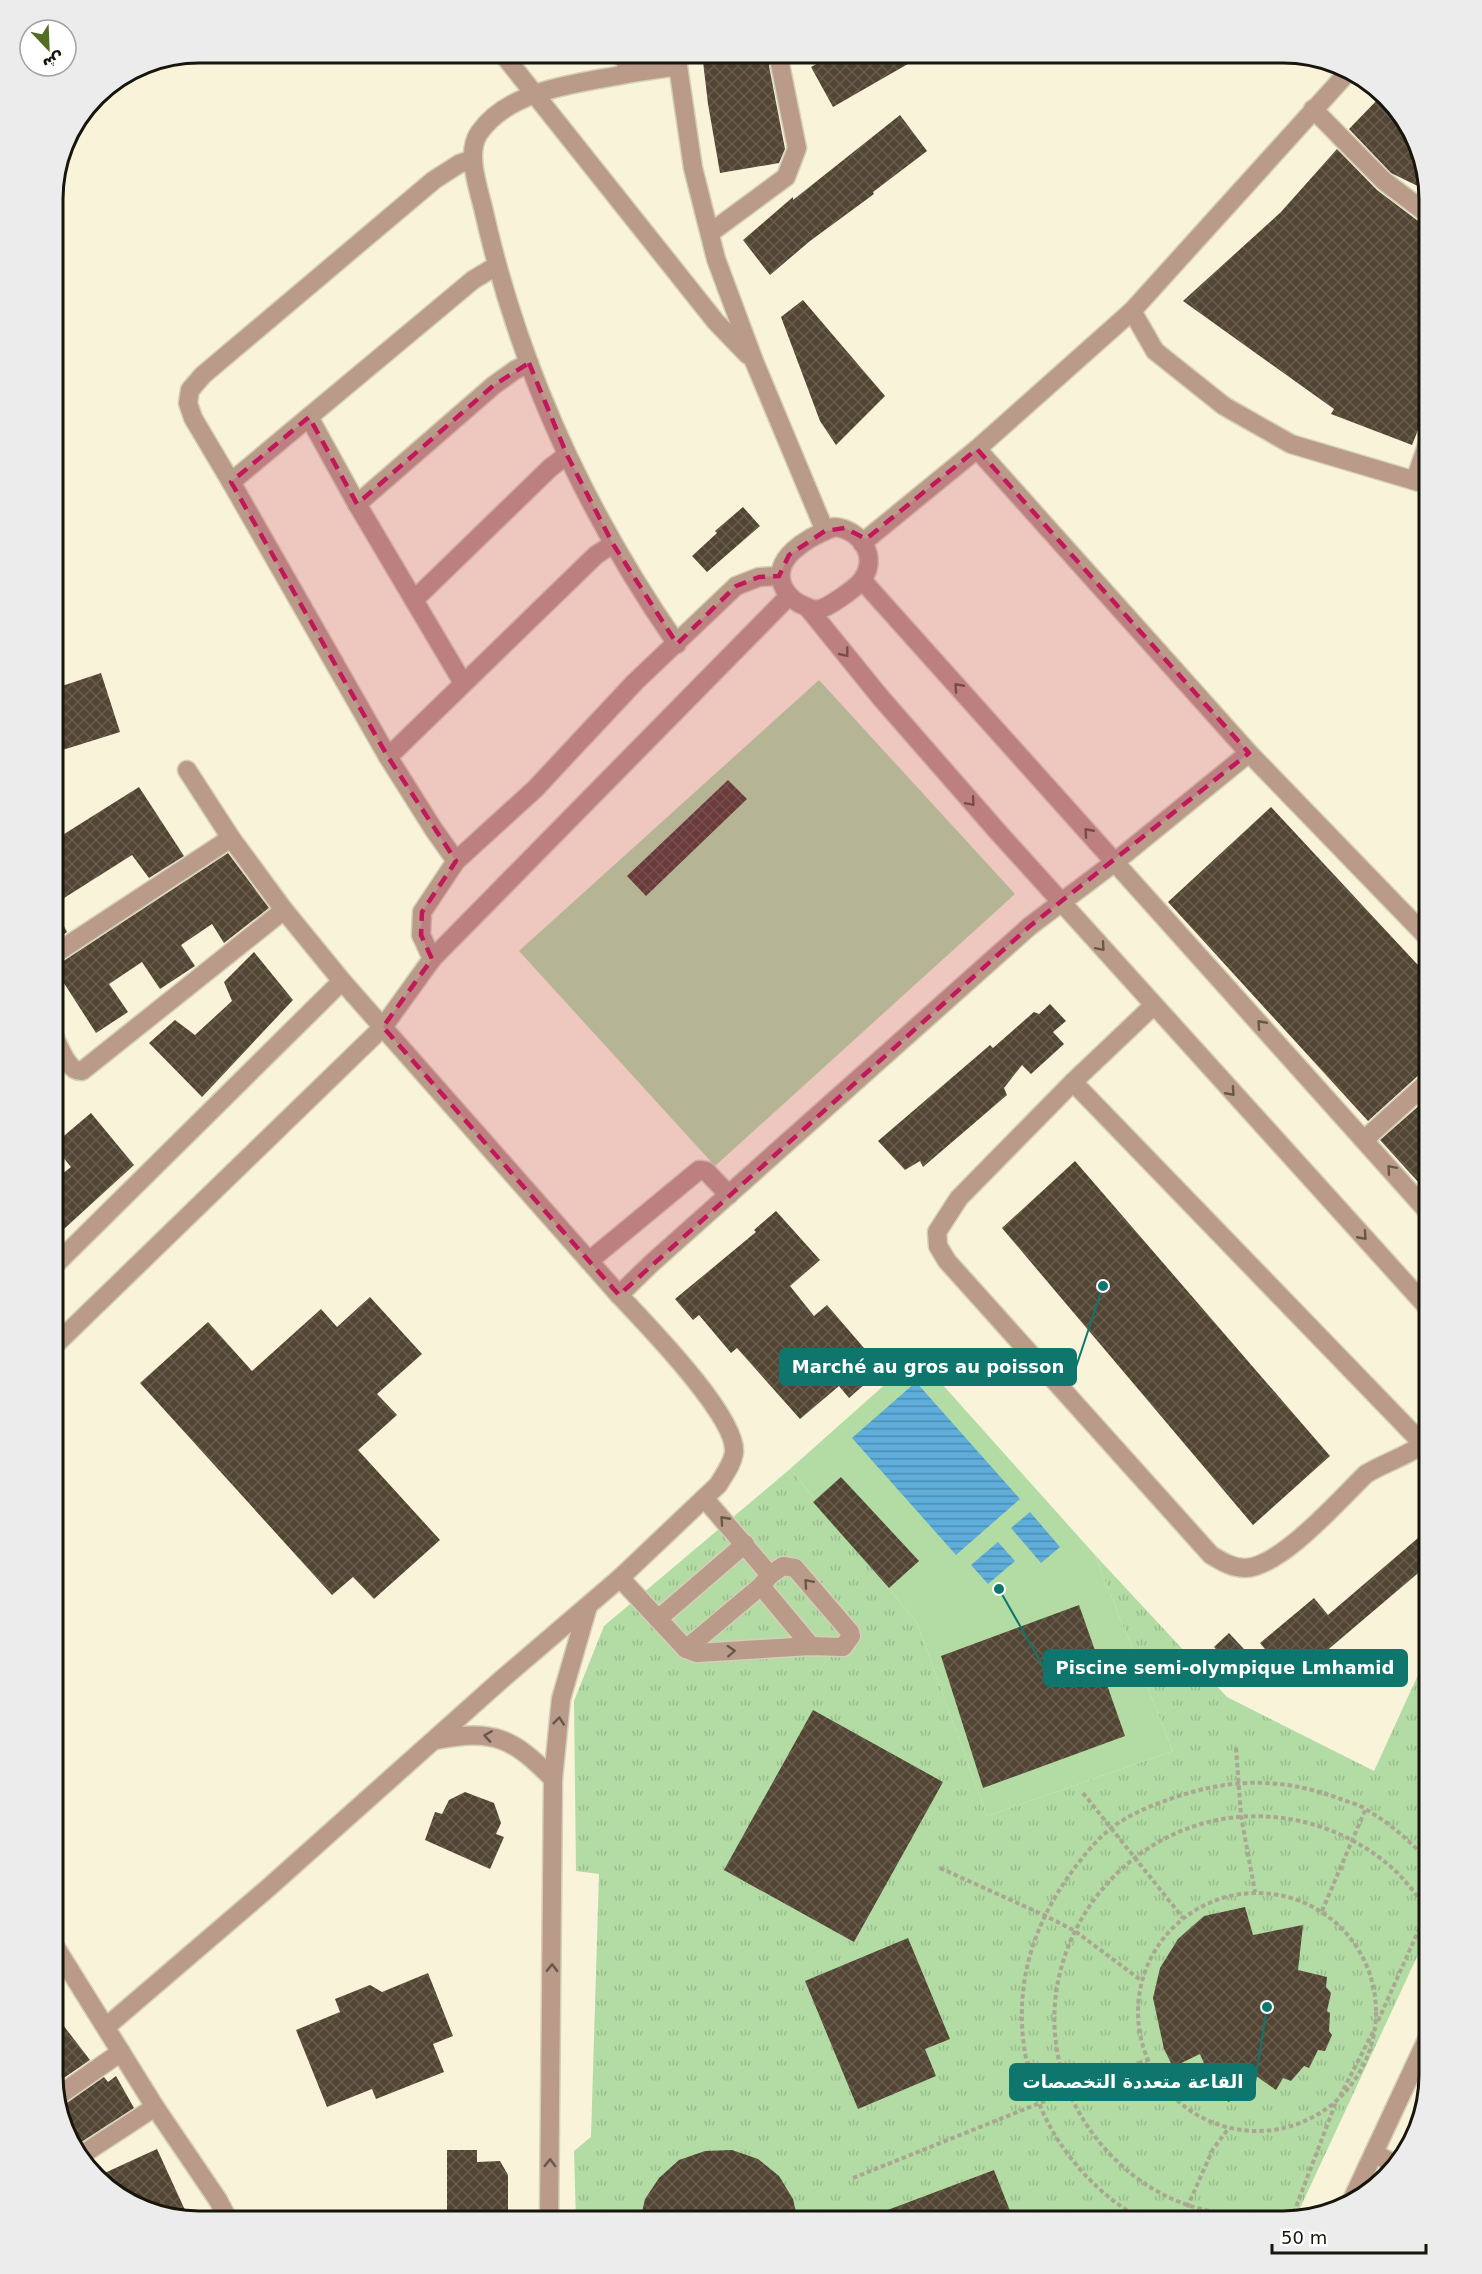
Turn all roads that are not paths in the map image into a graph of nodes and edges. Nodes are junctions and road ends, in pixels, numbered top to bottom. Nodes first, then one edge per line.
1 (510, 63) edge
2 (626, 63) edge
3 (665, 63) edge
4 (679, 63) edge
5 (780, 63) edge
6 (632, 73) junction
7 (1343, 77) edge
8 (535, 95) junction
9 (1313, 109) junction
10 (473, 159) junction
11 (1419, 207) edge
12 (710, 233) junction
13 (496, 266) junction
14 (1132, 311) junction
15 (754, 361) junction
16 (529, 363) junction
17 (309, 417) junction
18 (977, 449) junction
19 (567, 455) junction
20 (231, 482) junction
21 (1419, 482) edge
22 (357, 504) junction
23 (825, 531) junction
24 (862, 543) junction
25 (613, 544) junction
26 (779, 576) junction
27 (862, 580) junction
28 (789, 596) junction
29 (414, 600) junction
30 (808, 608) junction
31 (677, 644) junction
32 (463, 683) junction
33 (1249, 753) junction
34 (388, 757) junction
35 (188, 770) dead end
36 (231, 838) junction
37 (456, 861) junction
38 (1115, 862) junction
39 (1063, 902) junction
40 (284, 910) junction
41 (1419, 928) edge
42 (63, 949) edge
43 (432, 959) junction
44 (342, 981) junction
45 (1153, 1006) junction
46 (383, 1027) junction
47 (63, 1053) edge
48 (1073, 1082) junction
49 (1419, 1091) edge
50 (1365, 1139) junction
51 (729, 1196) junction
52 (1419, 1200) edge
53 (63, 1257) edge
54 (589, 1261) junction
55 (619, 1295) junction
56 (1419, 1297) edge
57 (63, 1337) edge
58 (1419, 1434) edge
59 (1419, 1447) edge
60 (705, 1499) junction
61 (745, 1544) junction
62 (621, 1578) junction
63 (766, 1581) junction
64 (588, 1605) junction
65 (658, 1619) junction
66 (811, 1646) junction
67 (686, 1650) junction
68 (436, 1740) junction
69 (553, 1779) junction
70 (63, 1960) edge
71 (106, 2027) junction
72 (121, 2052) junction
73 (1419, 2058) edge
74 (64, 2092) edge
75 (155, 2107) junction
76 (87, 2152) edge
77 (1374, 2153) junction
78 (1388, 2161) edge
79 (1357, 2189) edge
80 (218, 2200) junction
81 (224, 2211) edge
82 (228, 2211) edge
83 (549, 2211) edge

1 - 8 street
2 - 6 street
3 - 6 street
4 - 12 street
5 - 12 street
6 - 8 street
7 - 9 street
8 - 10 street
8 - 15 street
9 - 11 street
9 - 14 street
10 - 13 street
10 - 20 street
12 - 15 street
13 - 16 street
13 - 17 street
14 - 18 street
14 - 21 street
15 - 23 street
16 - 19 street
16 - 22 street
17 - 20 street
17 - 22 street
18 - 24 street
18 - 33 street
19 - 25 street
19 - 29 street
20 - 34 street
22 - 29 street
23 - 24 street
23 - 26 street
24 - 27 street
25 - 31 street
25 - 32 street
26 - 28 street
26 - 31 street
27 - 30 street
38 -> 27 street
28 - 30 street
28 - 43 street
29 - 32 street
30 -> 39 street
31 - 37 street
32 - 34 street
33 - 38 street
33 - 41 street
34 - 37 street
35 - 36 street
36 - 40 street
36 - 42 street
37 - 43 street
38 - 39 street
50 -> 38 street
39 -> 45 street
39 - 51 street
40 - 44 street
40 - 47 street
43 - 46 street
44 - 46 street
44 - 53 street
45 - 48 street
45 -> 56 street
46 - 54 street
46 - 57 street
48 - 58 street
48 - 59 street
49 - 50 street
52 -> 50 street
51 - 54 street
51 - 55 street
54 - 55 street
55 - 60 street
61 -> 60 street
60 - 62 street
61 - 63 street
61 - 65 street
62 - 64 street
62 - 65 street
63 - 66 street
66 -> 63 street
63 - 67 street
64 - 68 street
69 -> 64 street
65 - 67 street
67 -> 66 street
69 -> 68 street
68 - 71 street
83 -> 69 street
70 - 71 street
71 - 72 street
72 - 74 street
72 - 75 street
73 - 77 street
75 - 76 street
75 - 80 street
77 - 78 street
77 - 79 street
80 - 81 street
80 - 82 street

